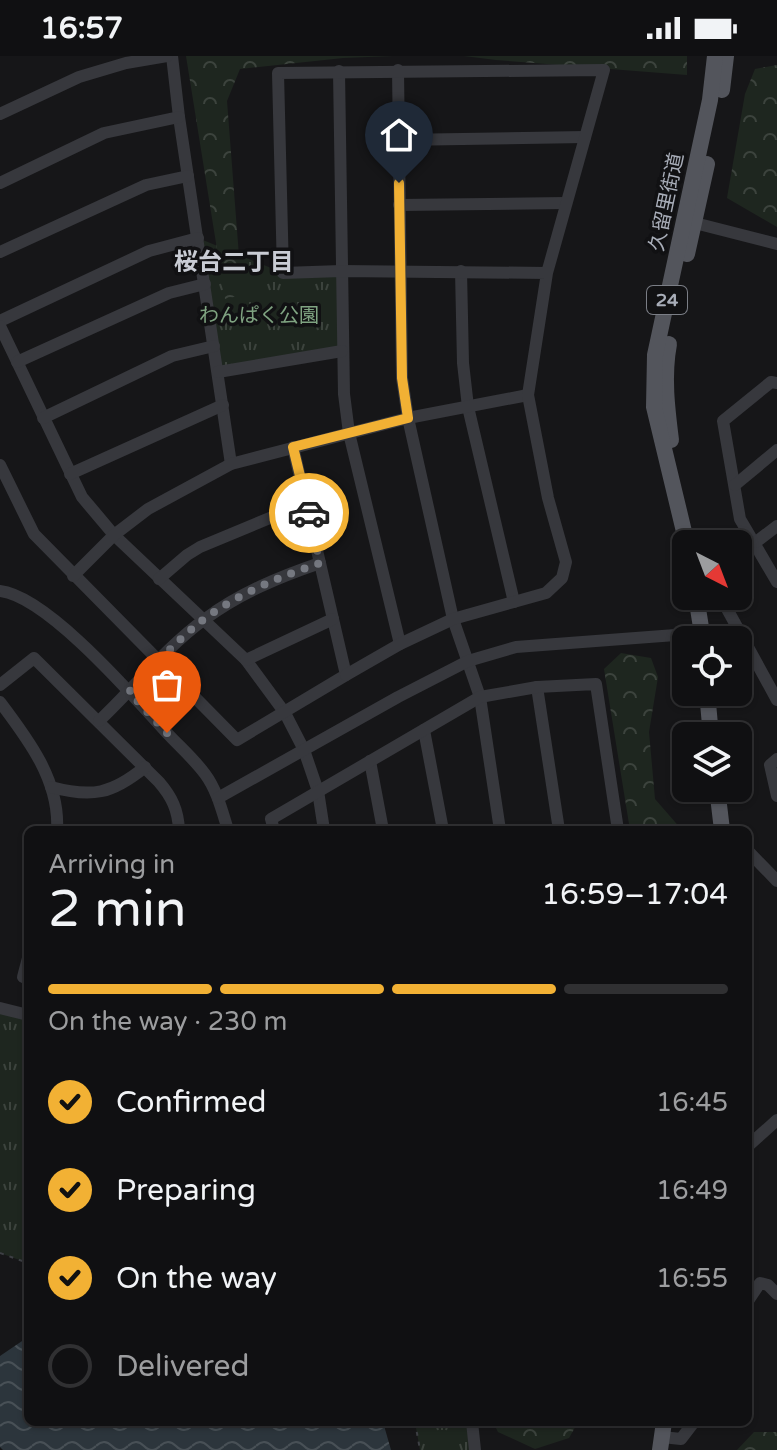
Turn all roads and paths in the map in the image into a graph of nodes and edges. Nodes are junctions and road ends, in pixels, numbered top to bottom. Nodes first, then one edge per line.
1 (170, 56) edge
2 (715, 56) edge
3 (726, 56) edge
4 (143, 58) edge
5 (398, 70) junction
6 (339, 71) junction
7 (0, 114) edge
8 (179, 117) junction
9 (585, 137) junction
10 (399, 140) junction
11 (188, 176) junction
12 (0, 183) edge
13 (566, 203) junction
14 (399, 205) junction
15 (688, 222) junction
16 (198, 238) junction
17 (777, 244) edge
18 (0, 252) edge
19 (341, 271) junction
20 (461, 271) junction
21 (400, 272) junction
22 (547, 273) junction
23 (205, 284) junction
24 (0, 324) edge
25 (214, 346) junction
26 (342, 351) junction
27 (17, 362) junction
28 (218, 372) junction
29 (777, 383) edge
30 (528, 395) junction
31 (223, 405) junction
32 (468, 407) junction
33 (43, 418) junction
34 (408, 418) junction
35 (349, 433) junction
36 (293, 447) junction
37 (777, 450) edge
38 (231, 464) junction
39 (0, 465) edge
40 (70, 474) junction
41 (735, 485) junction
42 (306, 503) junction
43 (777, 526) edge
44 (684, 530) edge
45 (114, 535) junction
46 (756, 542) junction
47 (320, 563) junction
48 (73, 576) junction
49 (159, 579) junction
50 (777, 582) edge
51 (0, 591) edge
52 (514, 602) junction
53 (728, 610) edge
54 (333, 619) junction
55 (453, 619) junction
56 (203, 620) junction
57 (672, 638) edge
58 (400, 644) junction
59 (246, 660) junction
60 (159, 661) junction
61 (468, 661) junction
62 (346, 675) junction
63 (773, 684) edge
64 (0, 685) edge
65 (537, 687) junction
66 (129, 692) junction
67 (480, 697) junction
68 (777, 700) edge
69 (0, 702) edge
70 (285, 713) junction
71 (99, 721) junction
72 (424, 730) junction
73 (304, 750) junction
74 (777, 759) edge
75 (370, 761) junction
76 (145, 767) junction
77 (51, 787) junction
78 (318, 791) junction
79 (777, 796) edge
80 (218, 798) junction
81 (719, 802) edge
82 (57, 826) edge
83 (179, 826) edge
84 (227, 826) edge
85 (273, 826) edge
86 (323, 826) edge
87 (382, 826) edge
88 (442, 826) edge
89 (499, 826) edge
90 (558, 826) edge
91 (617, 826) edge
92 (722, 826) edge
93 (752, 855) edge
94 (777, 881) edge
95 (0, 1008) edge
96 (24, 1014) edge
97 (777, 1120) edge
98 (752, 1142) edge
99 (0, 1253) edge
100 (24, 1262) edge
101 (777, 1294) edge
102 (752, 1295) edge
103 (416, 1426) edge
104 (472, 1426) edge
105 (691, 1426) edge
106 (662, 1436) edge
107 (420, 1450) edge
108 (475, 1450) edge

1 - 4 street
1 - 8 street
2 - 15 main road, 久留里街道 / 24
3 - 15 main road, 久留里街道 / 24
4 - 7 street
5 - 6 street
5 - 9 street
5 - 10 street
6 - 19 street
6 - 19 street
8 - 11 street
8 - 12 street
9 - 10 street
9 - 13 street
10 - 14 street
11 - 16 street
11 - 18 street
13 - 14 street
13 - 22 street
14 - 21 street
15 - 17 street
15 - 44 main road, 久留里街道 / 24
16 - 23 street
16 - 24 street
19 - 21 street
19 - 26 street
20 - 21 street
20 - 22 street
20 - 32 street
21 - 34 street
22 - 30 street
23 - 25 street
23 - 27 street
24 - 27 street
25 - 28 street
25 - 33 street
26 - 28 street
26 - 35 street
27 - 33 street
28 - 31 street
29 - 41 street
30 - 32 street
30 - 52 street
31 - 38 street
31 - 40 street
32 - 34 street
32 - 52 street
33 - 40 street
34 - 35 street
34 - 55 street
35 - 36 street
35 - 58 street
36 - 38 street
36 - 42 street
37 - 41 street
38 - 45 street
39 - 48 street
40 - 45 street
41 - 46 street
42 - 47 street
42 - 49 street
43 - 46 street
45 - 48 street
45 - 49 street
46 - 50 street
47 - 54 street
47 - 56 street
48 - 60 street
49 - 56 street
51 - 66 street
52 - 55 street
53 - 63 street
54 - 59 street
54 - 62 street
55 - 58 street
55 - 61 street
56 - 59 street
56 - 60 street
57 - 61 street
58 - 62 street
59 - 70 street
60 - 66 street
60 - 70 street
61 - 67 street
61 - 73 street
62 - 70 street
63 - 68 street
64 - 71 street
65 - 67 street
65 - 90 street
65 - 91 street
66 - 71 street
66 - 80 street
67 - 72 street
67 - 89 street
69 - 77 street
70 - 73 street
71 - 76 street
72 - 75 street
72 - 88 street
73 - 78 street
73 - 80 street
74 - 79 street
75 - 78 street
75 - 87 street
76 - 77 street
76 - 83 street
77 - 82 street
78 - 85 street
78 - 86 street
80 - 84 street
81 - 92 main road
93 - 94 street
95 - 96 street
97 - 98 street
99 - 100 path
101 - 102 street
103 - 107 path
104 - 108 street
105 - 106 street

